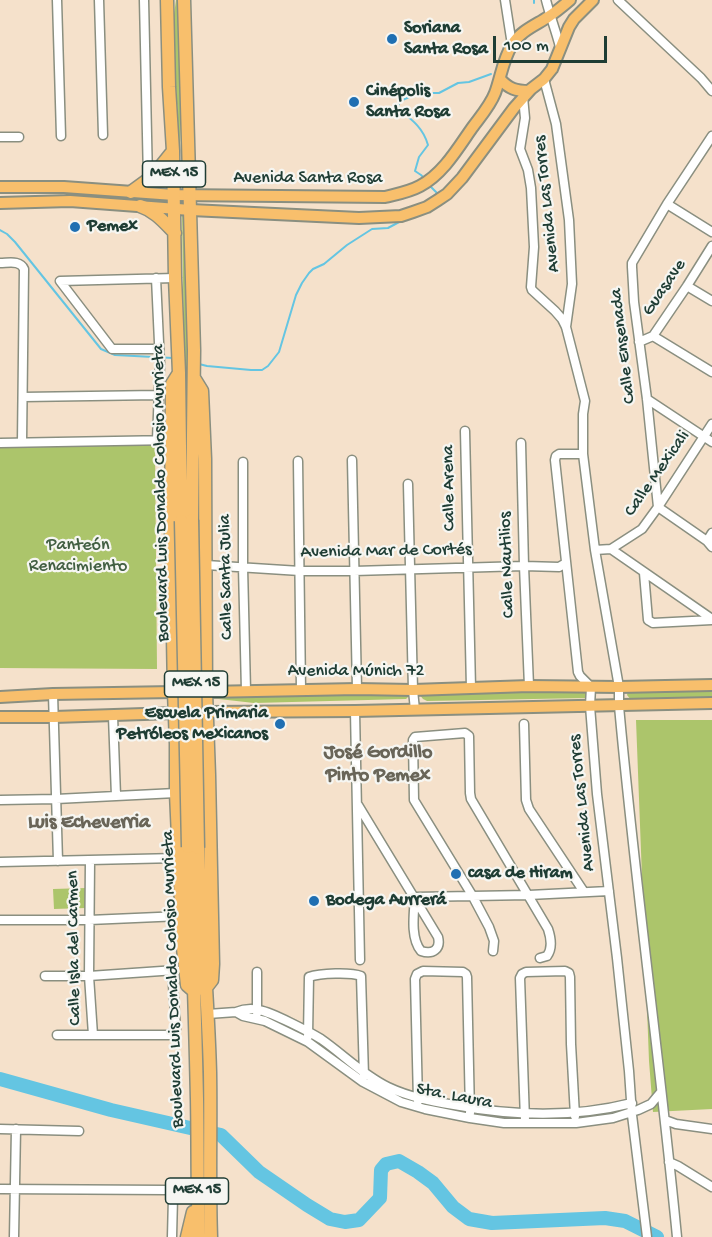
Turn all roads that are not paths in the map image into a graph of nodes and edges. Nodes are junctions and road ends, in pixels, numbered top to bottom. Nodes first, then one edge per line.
1 (57, 0) edge
2 (99, 0) edge
3 (144, 0) edge
4 (167, 0) edge
5 (184, 0) edge
6 (505, 0) edge
7 (546, 0) edge
8 (570, 0) edge
9 (593, 0) edge
10 (618, 0) edge
11 (550, 16) junction
12 (512, 45) junction
13 (560, 47) junction
14 (500, 79) junction
15 (544, 79) junction
16 (712, 91) edge
17 (526, 94) junction
18 (103, 135) dead end
19 (61, 136) dead end
20 (712, 136) edge
21 (0, 137) edge
22 (19, 137) dead end
23 (173, 151) junction
24 (148, 180) junction
25 (0, 187) edge
26 (131, 192) junction
27 (174, 195) junction
28 (189, 195) junction
29 (0, 202) edge
30 (667, 204) junction
31 (140, 206) junction
32 (174, 208) junction
33 (190, 210) junction
34 (712, 232) edge
35 (175, 233) junction
36 (712, 246) edge
37 (0, 263) edge
38 (156, 278) junction
39 (175, 278) junction
40 (687, 286) junction
41 (712, 301) edge
42 (566, 327) junction
43 (653, 336) junction
44 (639, 342) junction
45 (159, 356) junction
46 (179, 369) junction
47 (712, 372) edge
48 (194, 373) junction
49 (158, 395) junction
50 (23, 397) junction
51 (647, 399) junction
52 (712, 424) edge
53 (465, 431) dead end
54 (704, 437) junction
55 (157, 440) junction
56 (172, 440) junction
57 (22, 442) junction
58 (712, 442) edge
59 (0, 443) edge
60 (521, 443) dead end
61 (583, 454) junction
62 (352, 460) dead end
63 (298, 461) dead end
64 (243, 462) dead end
65 (408, 484) dead end
66 (658, 507) junction
67 (187, 520) junction
68 (712, 532) edge
69 (709, 544) edge
70 (610, 549) junction
71 (595, 550) junction
72 (566, 563) junction
73 (206, 565) junction
74 (524, 566) junction
75 (243, 567) junction
76 (468, 568) junction
77 (410, 570) junction
78 (300, 571) junction
79 (354, 571) junction
80 (644, 573) junction
81 (712, 619) edge
82 (173, 645) junction
83 (205, 649) junction
84 (712, 685) edge
85 (529, 686) junction
86 (591, 687) junction
87 (619, 687) junction
88 (471, 688) junction
89 (357, 689) junction
90 (301, 690) junction
91 (413, 690) junction
92 (246, 691) junction
93 (174, 692) junction
94 (206, 692) junction
95 (53, 694) junction
96 (0, 697) edge
97 (712, 703) edge
98 (619, 705) junction
99 (590, 706) junction
100 (415, 710) junction
101 (355, 711) junction
102 (207, 712) junction
103 (174, 713) junction
104 (113, 716) junction
105 (0, 717) edge
106 (54, 717) junction
107 (524, 724) dead end
108 (176, 744) junction
109 (208, 747) junction
110 (176, 794) junction
111 (116, 796) junction
112 (56, 799) junction
113 (0, 800) edge
114 (358, 805) junction
115 (178, 858) junction
116 (58, 861) junction
117 (90, 861) junction
118 (0, 862) edge
119 (609, 891) junction
120 (584, 892) junction
121 (472, 895) junction
122 (529, 895) junction
123 (415, 897) junction
124 (181, 916) junction
125 (0, 920) edge
126 (89, 920) junction
127 (493, 951) dead end
128 (540, 958) dead end
129 (360, 960) dead end
130 (178, 970) junction
131 (257, 972) dead end
132 (45, 976) dead end
133 (89, 976) junction
134 (200, 991) junction
135 (208, 1014) junction
136 (257, 1014) junction
137 (308, 1032) junction
138 (57, 1035) dead end
139 (93, 1035) junction
140 (309, 1042) junction
141 (364, 1078) junction
142 (661, 1092) junction
143 (418, 1103) junction
144 (632, 1108) junction
145 (574, 1112) junction
146 (470, 1113) junction
147 (524, 1119) junction
148 (664, 1120) junction
149 (576, 1123) junction
150 (0, 1129) edge
151 (16, 1129) junction
152 (712, 1129) edge
153 (79, 1131) dead end
154 (204, 1145) junction
155 (669, 1162) junction
156 (197, 1184) junction
157 (712, 1187) edge
158 (0, 1189) edge
159 (16, 1189) junction
160 (14, 1237) edge
161 (172, 1237) edge
162 (188, 1237) edge
163 (199, 1237) edge
164 (211, 1237) edge
165 (647, 1237) edge
166 (677, 1237) edge

1 - 19 street
2 - 18 street
3 - 24 street
4 - 23 highway, Boulevard Luis Donaldo Colosio Murrieta / MEX 15
5 - 28 highway, Boulevard Luis Donaldo Colosio Murrieta / MEX 15
6 - 12 street
7 - 11 street
8 - 11 main road, Avenida Santa Rosa
9 - 13 main road, Avenida Santa Rosa
10 - 16 street
11 - 12 main road, Avenida Santa Rosa
11 - 13 street
12 - 14 main road, Avenida Santa Rosa
13 - 15 main road, Avenida Santa Rosa
14 - 17 main road
14 - 28 main road, Avenida Santa Rosa
15 - 17 main road, Avenida Santa Rosa
15 - 42 street, Avenida Las Torres
17 - 33 main road, Avenida Santa Rosa
17 - 42 street, Avenida Las Torres
20 - 30 street, Calle Ensenada
21 - 22 street
23 - 24 highway, MEX 15
23 - 27 highway, Boulevard Luis Donaldo Colosio Murrieta / MEX 15
24 - 26 highway, MEX 15
25 - 26 main road
26 - 27 main road
27 - 28 main road, Avenida Santa Rosa
27 - 32 highway, Boulevard Luis Donaldo Colosio Murrieta / MEX 15
28 - 33 highway, Boulevard Luis Donaldo Colosio Murrieta / MEX 15
29 - 31 main road
30 - 34 street
30 - 44 street, Calle Ensenada
31 - 32 main road
31 - 35 highway, MEX 15
32 - 33 main road, MEX 15
32 - 35 highway, Boulevard Luis Donaldo Colosio Murrieta / MEX 15
33 - 48 highway, Boulevard Luis Donaldo Colosio Murrieta / MEX 15
35 - 39 highway, Boulevard Luis Donaldo Colosio Murrieta / MEX 15
36 - 40 street, Guasave
37 - 50 street
38 - 39 street
38 - 45 street
38 - 45 street
39 - 46 highway, Boulevard Luis Donaldo Colosio Murrieta / MEX 15
40 - 41 street
40 - 43 street, Guasave
42 - 61 street, Avenida Las Torres
43 - 44 street, Guasave
43 - 47 street
44 - 51 street, Calle Ensenada
45 - 49 street
46 - 56 highway
46 - 67 highway, Boulevard Luis Donaldo Colosio Murrieta / MEX 15
48 - 67 highway, Boulevard Luis Donaldo Colosio Murrieta / MEX 15
48 - 73 highway
49 - 50 street
49 - 55 street
50 - 57 street
51 - 54 street
51 - 66 street, Calle Ensenada
52 - 54 street, Calle Mexicali
53 - 76 street, Calle Arena
54 - 58 street
54 - 66 street, Calle Mexicali
55 - 56 street
55 - 57 street
56 - 82 highway
57 - 59 street
60 - 74 street, Calle Nautilios
61 - 71 street, Avenida Las Torres
61 - 72 street
62 - 79 street
63 - 78 street
64 - 75 street, Calle Santa Julia
65 - 77 street
66 - 69 street
66 - 70 street, Calle Mexicali
67 - 134 highway, Boulevard Luis Donaldo Colosio Murrieta / MEX 15, bridge
68 - 69 street
70 - 71 street, Calle Mexicali
70 - 80 street
71 - 87 street, Avenida Las Torres
72 - 74 street, Avenida Mar de Cortés
72 - 86 street
73 - 75 street, Avenida Mar de Cortés
73 - 83 highway
74 - 76 street, Avenida Mar de Cortés
74 - 85 street, Calle Nautilios
75 - 78 street, Avenida Mar de Cortés
75 - 92 street, Calle Santa Julia
76 - 77 street, Avenida Mar de Cortés
76 - 88 street, Calle Arena
77 - 79 street, Avenida Mar de Cortés
77 - 91 street
78 - 79 street, Avenida Mar de Cortés
78 - 90 street
79 - 89 street
80 - 81 street
80 - 81 street
82 - 83 highway
82 - 93 highway
83 - 94 highway
84 - 87 main road, Avenida Múnich 72
85 - 86 main road, Avenida Múnich 72
85 - 88 main road, Avenida Múnich 72
86 - 87 main road, Avenida Múnich 72
86 - 99 street, Avenida Las Torres
87 - 98 street, Avenida Las Torres
88 - 91 main road, Avenida Múnich 72
89 - 90 main road, Avenida Múnich 72
89 - 91 main road, Avenida Múnich 72
90 - 92 main road, Avenida Múnich 72
91 - 100 street
92 - 94 main road, Avenida Múnich 72
93 - 94 highway, Avenida Múnich 72
93 - 95 main road, Avenida Múnich 72
93 - 103 highway
94 - 102 highway
95 - 96 main road, Avenida Múnich 72
95 - 106 street
97 - 98 main road, Avenida Múnich 72
98 - 99 main road, Avenida Múnich 72
98 - 142 street, Avenida Las Torres
99 - 100 main road, Avenida Múnich 72
99 - 119 street, Avenida Las Torres
100 - 101 main road, Avenida Múnich 72
101 - 102 main road, Avenida Múnich 72
101 - 114 street
102 - 103 highway, Avenida Múnich 72
102 - 109 highway
103 - 104 main road, Avenida Múnich 72
103 - 108 highway
104 - 106 main road, Avenida Múnich 72
104 - 111 street
105 - 106 main road, Avenida Múnich 72
106 - 112 street
107 - 120 street
108 - 109 highway
108 - 110 highway
109 - 134 highway
110 - 111 street
110 - 115 highway
111 - 112 street
112 - 113 street
112 - 116 street
114 - 123 street
114 - 129 street
115 - 117 street
115 - 124 highway
116 - 117 street
116 - 118 street
117 - 126 street, Calle Isla del Carmen
119 - 120 street
119 - 144 street, Avenida Las Torres
120 - 122 street
121 - 122 street
121 - 122 street
121 - 123 street
121 - 127 street
122 - 128 street
123 - 123 street
124 - 126 street
124 - 130 highway
125 - 126 street
126 - 133 street, Calle Isla del Carmen
130 - 133 street
130 - 134 highway
130 - 139 street
131 - 136 street
132 - 133 street
133 - 139 street, Calle Isla del Carmen
134 - 135 highway, Boulevard Luis Donaldo Colosio Murrieta / MEX 15
134 - 154 highway, Boulevard Luis Donaldo Colosio Murrieta / MEX 15
135 - 136 street
135 - 154 highway, Boulevard Luis Donaldo Colosio Murrieta / MEX 15
136 - 137 street, Sta. Laura
136 - 140 street, Sta. Laura
137 - 140 street
137 - 141 street, Sta. Laura
137 - 141 street
138 - 139 street
140 - 141 street, Sta. Laura
141 - 143 street, Sta. Laura
142 - 144 street, Sta. Laura
142 - 148 street, Avenida Las Torres
143 - 146 street, Sta. Laura
143 - 146 street
144 - 145 street, Sta. Laura
144 - 149 street, Sta. Laura
144 - 165 street, Avenida Las Torres
145 - 147 street, Sta. Laura
145 - 147 street
145 - 149 street
146 - 147 street, Sta. Laura
147 - 149 street, Sta. Laura
148 - 152 street
148 - 155 street, Avenida Las Torres
150 - 151 street
151 - 153 street
151 - 159 street
154 - 156 highway, Boulevard Luis Donaldo Colosio Murrieta / MEX 15
154 - 164 highway, Boulevard Luis Donaldo Colosio Murrieta / MEX 15
155 - 157 street
155 - 166 street, Avenida Las Torres
156 - 162 highway, MEX 15
156 - 163 highway, Boulevard Luis Donaldo Colosio Murrieta / MEX 15
158 - 159 street
159 - 160 street
159 - 161 street

